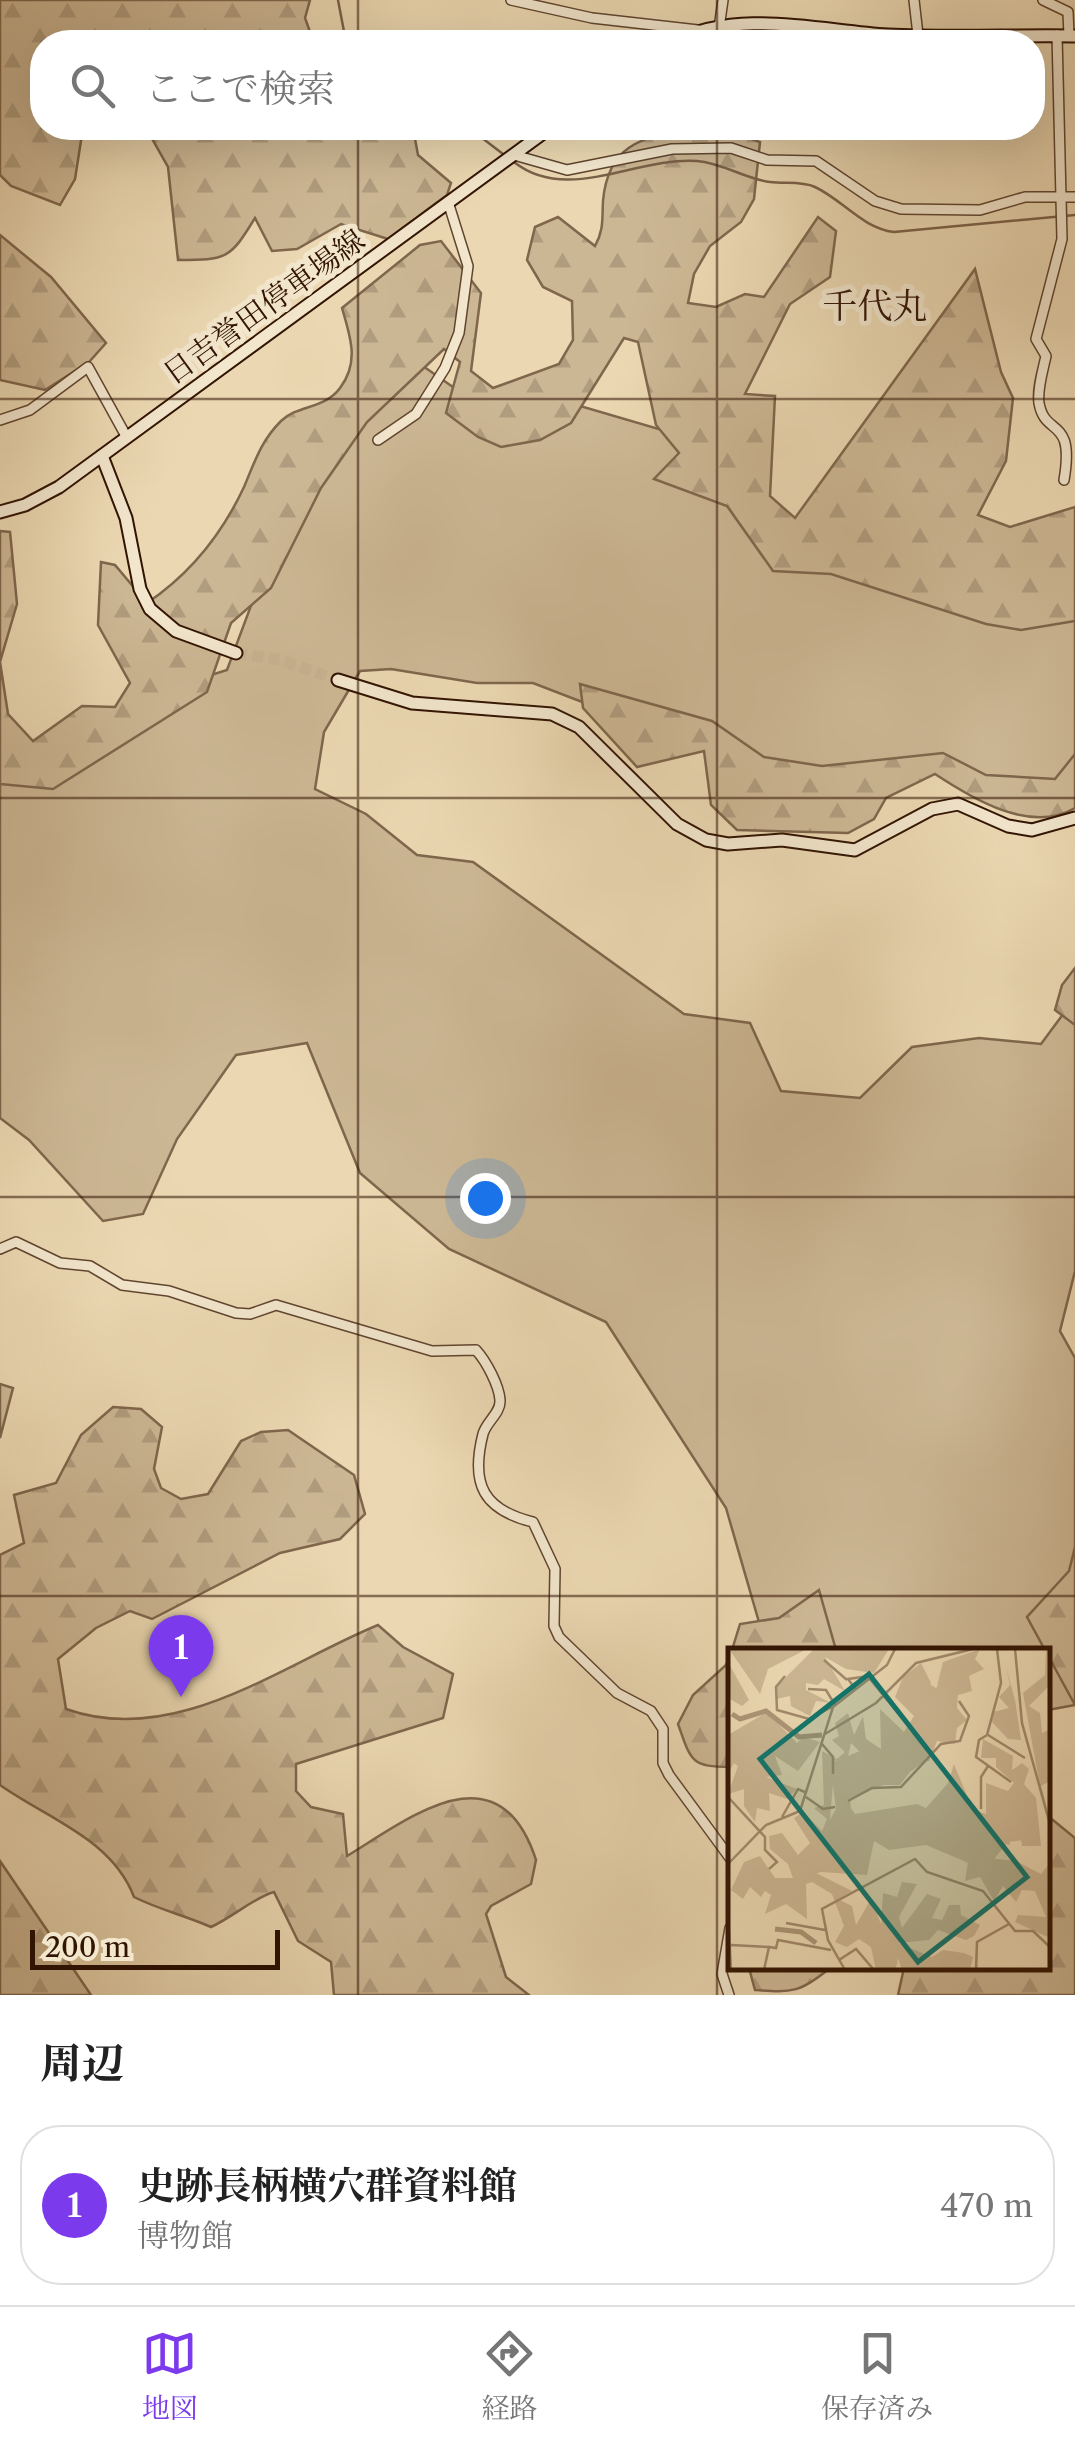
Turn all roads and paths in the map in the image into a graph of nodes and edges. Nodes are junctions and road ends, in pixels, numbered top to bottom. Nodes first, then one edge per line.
1 (511, 0) edge
2 (723, 0) edge
3 (914, 0) edge
4 (1043, 0) edge
5 (719, 28) junction
6 (698, 30) joint
7 (848, 30) edge
8 (917, 30) edge
9 (1067, 36) edge
10 (534, 140) edge
11 (514, 155) junction
12 (1075, 196) edge
13 (1058, 197) junction
14 (450, 205) junction
15 (0, 420) edge
16 (126, 436) junction
17 (378, 440) dead end
18 (102, 456) junction
19 (1064, 480) dead end
20 (0, 512) edge
21 (236, 652) tunnel mouth
22 (338, 680) tunnel mouth
23 (1075, 818) edge
24 (0, 1249) edge
25 (728, 1855) edge
26 (728, 1940) edge
27 (729, 1995) edge

1 - 6 street
2 - 5 street
3 - 8 street
4 - 9 street
5 - 6 main road
5 - 7 main road
9 - 13 street
10 - 11 main road, 日吉誉田停車場線
11 - 13 street
11 - 14 main road, 日吉誉田停車場線
12 - 13 street
13 - 19 street
14 - 16 main road, 日吉誉田停車場線
14 - 17 street
15 - 16 street
16 - 18 main road, 日吉誉田停車場線
18 - 20 main road, 日吉誉田停車場線
18 - 21 main road
22 - 23 main road
24 - 25 street
26 - 27 street

